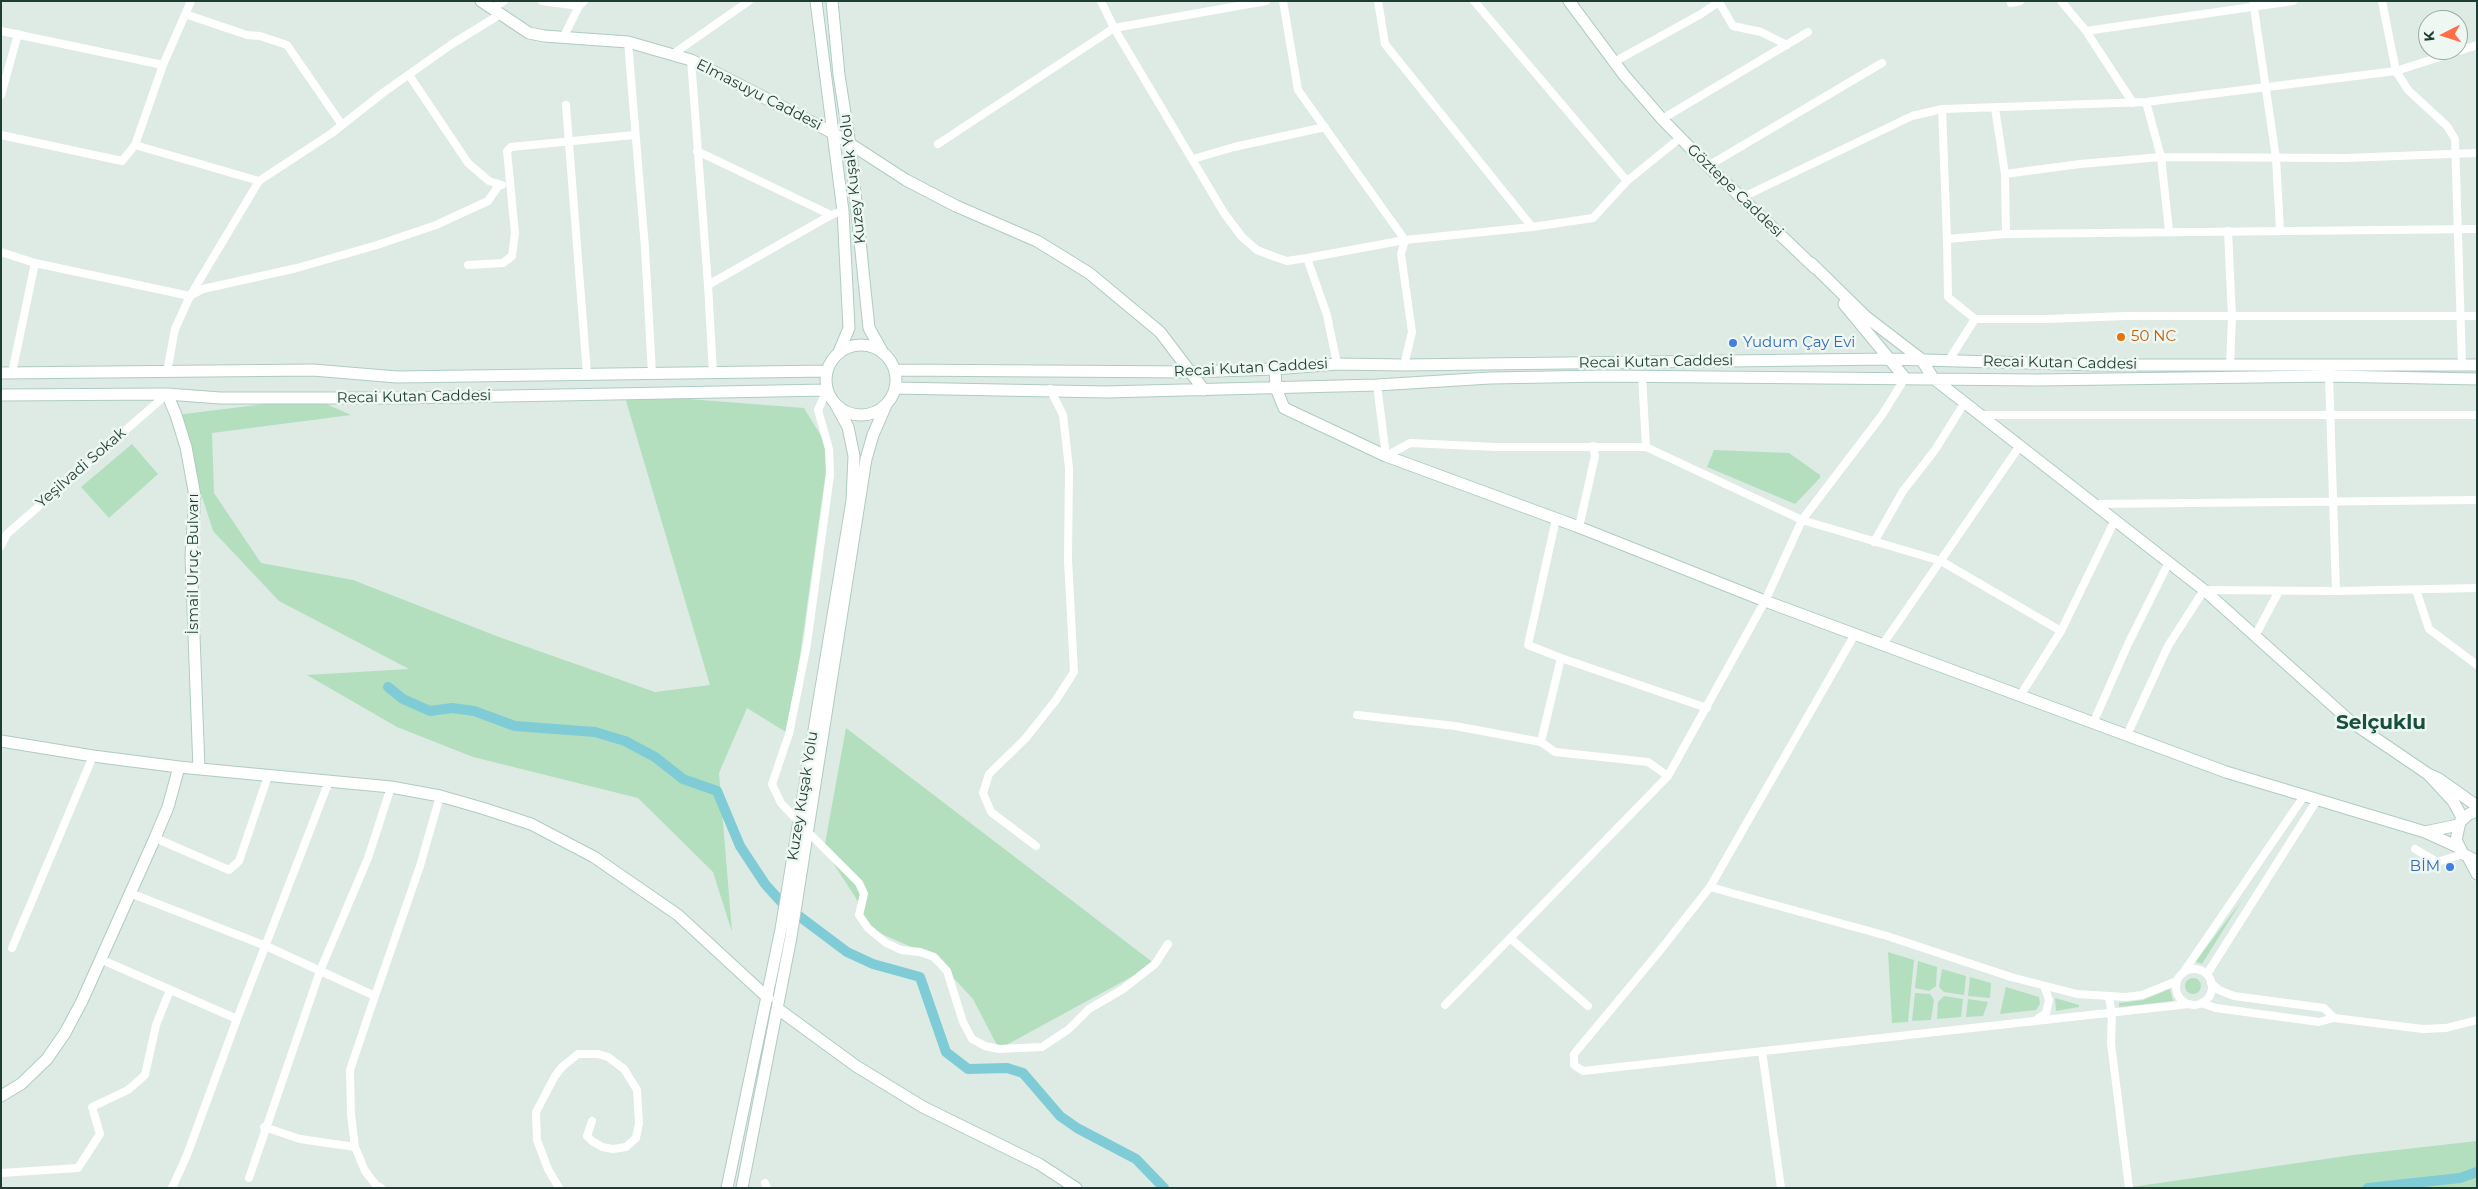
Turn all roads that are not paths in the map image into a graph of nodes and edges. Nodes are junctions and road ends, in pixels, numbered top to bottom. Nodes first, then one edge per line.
1 (191, 1) edge
2 (481, 1) edge
3 (504, 1) edge
4 (542, 1) edge
5 (750, 1) edge
6 (816, 1) edge
7 (832, 1) edge
8 (1101, 1) edge
9 (1266, 1) edge
10 (1283, 1) edge
11 (1378, 1) edge
12 (1474, 1) edge
13 (1569, 1) edge
14 (2020, 1) edge
15 (2061, 1) edge
16 (2293, 1) edge
17 (2382, 1) edge
18 (1720, 2) edge
19 (580, 3) edge
20 (2011, 3) dead end
21 (2254, 4) edge
22 (495, 12) junction
23 (185, 14) junction
24 (1114, 28) junction
25 (1, 31) edge
26 (2086, 31) junction
27 (1808, 32) dead end
28 (18, 34) junction
29 (564, 36) junction
30 (628, 42) junction
31 (1787, 45) junction
32 (2477, 45) edge
33 (673, 54) junction
34 (691, 60) junction
35 (1614, 62) junction
36 (1882, 63) dead end
37 (163, 65) junction
38 (2396, 71) junction
39 (409, 75) junction
40 (2266, 87) junction
41 (1, 95) edge
42 (2146, 102) junction
43 (2133, 103) junction
44 (566, 105) dead end
45 (1996, 108) junction
46 (1942, 109) junction
47 (1662, 119) junction
48 (342, 125) junction
49 (1325, 127) junction
50 (835, 134) junction
51 (1, 135) edge
52 (634, 135) junction
53 (1680, 138) junction
54 (570, 143) junction
55 (850, 144) junction
56 (938, 144) dead end
57 (136, 145) junction
58 (697, 151) junction
59 (2456, 153) junction
60 (2477, 153) edge
61 (2161, 157) junction
62 (2276, 158) junction
63 (1193, 159) junction
64 (1708, 166) junction
65 (2005, 174) junction
66 (1627, 181) junction
67 (258, 182) junction
68 (499, 184) junction
69 (509, 186) junction
70 (1741, 198) junction
71 (843, 211) junction
72 (831, 216) junction
73 (1532, 227) junction
74 (2477, 229) edge
75 (2280, 230) junction
76 (2457, 230) junction
77 (2169, 231) junction
78 (2228, 231) junction
79 (2006, 234) junction
80 (1947, 239) junction
81 (1404, 240) junction
82 (1, 252) edge
83 (1308, 258) junction
84 (36, 262) junction
85 (1811, 263) junction
86 (468, 264) dead end
87 (708, 285) junction
88 (190, 296) junction
89 (2461, 316) junction
90 (2477, 316) edge
91 (2232, 317) junction
92 (1974, 319) junction
93 (839, 352) junction
94 (883, 353) junction
95 (1890, 359) junction
96 (1921, 360) junction
97 (1949, 360) junction
98 (1337, 364) junction
99 (1404, 365) junction
100 (2462, 365) junction
101 (2477, 365) edge
102 (2230, 366) junction
103 (1275, 369) junction
104 (894, 370) junction
105 (827, 371) junction
106 (167, 372) junction
107 (1190, 372) junction
108 (6, 373) edge
109 (652, 373) junction
110 (713, 373) junction
111 (587, 374) junction
112 (1642, 376) junction
113 (2329, 376) junction
114 (1906, 378) junction
115 (1933, 378) junction
116 (2477, 378) edge
117 (1377, 384) junction
118 (895, 388) junction
119 (1276, 388) junction
120 (1050, 389) junction
121 (828, 390) junction
122 (1204, 390) junction
123 (167, 394) junction
124 (1, 395) edge
125 (1965, 402) junction
126 (836, 405) junction
127 (886, 405) junction
128 (1980, 415) junction
129 (2477, 415) edge
130 (2331, 416) junction
131 (1593, 446) junction
132 (1646, 447) junction
133 (2019, 447) junction
134 (1386, 456) junction
135 (2477, 500) edge
136 (2334, 502) junction
137 (2095, 504) junction
138 (1556, 519) junction
139 (1802, 520) junction
140 (2115, 520) junction
141 (1, 527) edge
142 (1579, 527) junction
143 (13, 528) junction
144 (1874, 542) junction
145 (1, 546) edge
146 (1941, 561) junction
147 (2170, 562) junction
148 (2477, 588) edge
149 (2204, 590) junction
150 (2416, 590) junction
151 (2279, 591) junction
152 (2336, 591) junction
153 (1765, 601) junction
154 (2060, 631) junction
155 (1855, 634) junction
156 (2255, 636) junction
157 (1883, 644) junction
158 (1561, 658) junction
159 (2477, 665) edge
160 (2020, 696) junction
161 (1707, 708) junction
162 (1357, 715) dead end
163 (2094, 722) junction
164 (2127, 735) junction
165 (1, 741) edge
166 (1541, 742) junction
167 (93, 756) junction
168 (179, 767) junction
169 (199, 769) junction
170 (2428, 774) junction
171 (268, 776) junction
172 (1668, 776) junction
173 (329, 781) junction
174 (391, 786) junction
175 (440, 796) junction
176 (2304, 796) junction
177 (2317, 800) junction
178 (2477, 806) edge
179 (2477, 811) edge
180 (796, 820) dead end
181 (2460, 822) junction
182 (2425, 832) junction
183 (812, 836) dead end
184 (155, 838) junction
185 (1036, 846) dead end
186 (2415, 849) dead end
187 (2467, 855) edge
188 (2477, 874) edge
189 (794, 886) junction
190 (1710, 887) junction
191 (130, 893) junction
192 (1510, 938) junction
193 (1168, 944) dead end
194 (266, 946) junction
195 (12, 948) dead end
196 (100, 959) junction
197 (320, 971) junction
198 (2183, 973) junction
199 (2207, 974) junction
200 (2177, 981) junction
201 (2211, 983) junction
202 (2044, 986) junction
203 (170, 990) junction
204 (375, 996) junction
205 (768, 998) junction
206 (2109, 998) junction
207 (2201, 1003) junction
208 (2189, 1004) junction
209 (1445, 1005) dead end
210 (1588, 1006) dead end
211 (778, 1010) junction
212 (2112, 1013) junction
213 (2334, 1018) junction
214 (237, 1019) junction
215 (2477, 1020) edge
216 (2034, 1021) junction
217 (1762, 1051) junction
218 (1, 1096) edge
219 (592, 1121) dead end
220 (264, 1127) junction
221 (355, 1147) junction
222 (1, 1172) edge
223 (370, 1177) junction
224 (248, 1178) dead end
225 (172, 1188) edge
226 (372, 1188) edge
227 (381, 1188) edge
228 (559, 1188) edge
229 (727, 1188) edge
230 (742, 1188) edge
231 (1076, 1188) edge
232 (1780, 1188) edge
233 (2129, 1188) edge

1 - 23 street
2 - 22 main road, Elmasuyu Caddesi
3 - 22 street
4 - 19 street
5 - 33 street
6 - 50 main road, Kuzey Kuşak Yolu
7 - 55 main road, Kuzey Kuşak Yolu
8 - 24 street
9 - 24 street
10 - 49 street
11 - 73 street
12 - 66 street
13 - 35 main road, Göztepe Caddesi
14 - 20 street
15 - 26 street
16 - 21 street
17 - 38 street
18 - 31 street
18 - 35 street
19 - 29 street
21 - 26 street
21 - 40 street
22 - 29 main road, Elmasuyu Caddesi
22 - 39 street
23 - 37 street
23 - 48 street
24 - 56 street
24 - 63 street
25 - 28 street
26 - 43 street
27 - 31 street
28 - 37 street
28 - 41 street
29 - 30 main road, Elmasuyu Caddesi
30 - 33 main road, Elmasuyu Caddesi
30 - 52 street
31 - 47 street
32 - 38 street
33 - 34 main road, Elmasuyu Caddesi
34 - 50 main road, Elmasuyu Caddesi
34 - 58 street
35 - 47 main road, Göztepe Caddesi
36 - 64 street
37 - 57 street
38 - 40 street
38 - 59 street
39 - 48 street
39 - 68 street
40 - 42 street
40 - 62 street
42 - 43 street
42 - 61 street
43 - 45 street
44 - 54 street
45 - 46 street
45 - 65 street
46 - 70 street
46 - 80 street
47 - 53 main road, Göztepe Caddesi
48 - 67 street
49 - 63 street
49 - 81 street
50 - 55 main road, Elmasuyu Caddesi
50 - 71 main road, Kuzey Kuşak Yolu
51 - 57 street
52 - 54 street
52 - 109 street
53 - 64 main road, Göztepe Caddesi
53 - 66 street
54 - 69 street
54 - 111 street
55 - 94 main road, Kuzey Kuşak Yolu
55 - 107 main road, Elmasuyu Caddesi
57 - 67 street
58 - 72 street
58 - 87 street
59 - 60 street
59 - 62 street
59 - 76 street
61 - 62 street
61 - 65 street
61 - 77 street
62 - 75 street
63 - 83 street
64 - 70 main road, Göztepe Caddesi
65 - 79 street
66 - 73 street
67 - 88 street
68 - 69 street
68 - 88 street
69 - 86 street
70 - 85 main road, Göztepe Caddesi
71 - 72 street
71 - 93 main road, Kuzey Kuşak Yolu
72 - 87 street
73 - 81 street
74 - 76 street
75 - 76 street
75 - 78 street
76 - 89 street
77 - 78 street
77 - 79 street
78 - 91 street
79 - 80 street
80 - 92 street
81 - 83 street
81 - 99 street
82 - 84 street
83 - 98 street
84 - 88 street
84 - 108 street
85 - 95 main road, Göztepe Caddesi
85 - 96 main road
87 - 110 street
88 - 106 street
89 - 90 street
89 - 91 street
89 - 100 street
91 - 92 street
91 - 102 street
92 - 97 street
93 - 94 main road
93 - 105 main road
94 - 104 main road
95 - 96 main road, Recai Kutan Caddesi
95 - 99 main road, Recai Kutan Caddesi
95 - 114 main road, Göztepe Caddesi
96 - 97 main road, Recai Kutan Caddesi
96 - 115 main road
97 - 102 main road, Recai Kutan Caddesi
98 - 99 main road, Recai Kutan Caddesi
98 - 103 main road, Recai Kutan Caddesi
100 - 101 main road, Recai Kutan Caddesi
100 - 102 main road, Recai Kutan Caddesi
103 - 107 main road, Recai Kutan Caddesi
103 - 119 main road
104 - 107 main road, Recai Kutan Caddesi
104 - 118 main road
105 - 110 main road, Recai Kutan Caddesi
105 - 121 main road
106 - 108 main road, Recai Kutan Caddesi
106 - 111 main road, Recai Kutan Caddesi
107 - 122 main road, Elmasuyu Caddesi
109 - 110 main road, Recai Kutan Caddesi
109 - 111 main road, Recai Kutan Caddesi
112 - 114 main road, Recai Kutan Caddesi
112 - 117 main road, Recai Kutan Caddesi
112 - 132 street
113 - 115 main road, Recai Kutan Caddesi
113 - 116 main road, Recai Kutan Caddesi
113 - 130 street
114 - 115 main road, Recai Kutan Caddesi
114 - 139 street
115 - 125 main road
117 - 119 main road, Recai Kutan Caddesi
117 - 134 street
118 - 120 main road, Recai Kutan Caddesi
118 - 127 main road
119 - 122 main road, Recai Kutan Caddesi
119 - 134 main road
120 - 122 main road, Recai Kutan Caddesi
120 - 185 street
121 - 123 main road, Recai Kutan Caddesi
121 - 126 main road
121 - 180 street
123 - 124 main road, Recai Kutan Caddesi
123 - 143 street, Yeşilvadi Sokak
123 - 169 main road, İsmail Uruç Bulvarı
125 - 128 main road
125 - 144 street
126 - 127 main road
126 - 189 main road, Kuzey Kuşak Yolu
127 - 189 main road, Kuzey Kuşak Yolu
128 - 130 street
128 - 133 main road
129 - 130 street
130 - 136 street
131 - 132 street
131 - 134 street
131 - 142 street
132 - 139 street
133 - 137 main road
133 - 146 street
134 - 138 main road
135 - 136 street
136 - 137 street
136 - 152 street
137 - 140 main road
138 - 142 main road
138 - 158 street
139 - 144 street
139 - 153 street
140 - 147 main road
140 - 154 street
141 - 143 street
142 - 153 main road
143 - 145 street, Yeşilvadi Sokak
144 - 146 street
146 - 154 street
146 - 157 street
147 - 149 main road
147 - 163 street
148 - 150 street
149 - 151 street
149 - 156 main road
149 - 164 street
150 - 152 street
150 - 159 street
151 - 152 street
151 - 156 street
153 - 155 main road
153 - 161 street
154 - 160 street
155 - 157 main road
155 - 190 street
156 - 170 main road
157 - 160 main road
158 - 161 street
158 - 166 street
160 - 163 main road
161 - 172 street
162 - 166 street
163 - 164 main road
164 - 176 main road
165 - 167 main road
166 - 172 street
167 - 168 main road
167 - 195 street
168 - 169 main road
168 - 184 main road
169 - 171 main road
170 - 178 main road
170 - 181 main road
171 - 173 main road
171 - 184 street
172 - 192 street
173 - 174 main road
173 - 194 street
174 - 175 main road
174 - 197 street
175 - 204 street
175 - 205 main road
176 - 177 main road
176 - 198 street
177 - 182 main road
177 - 199 street
179 - 181 main road
181 - 182 main road
181 - 187 main road
182 - 187 main road
183 - 193 street
184 - 191 main road
186 - 187 street
187 - 188 main road
189 - 205 main road, Kuzey Kuşak Yolu
189 - 211 main road, Kuzey Kuşak Yolu
190 - 202 street
190 - 217 street
191 - 194 street
191 - 196 main road
192 - 209 street
192 - 210 street
194 - 197 street
194 - 214 street
196 - 203 street
196 - 218 main road
197 - 204 street
197 - 220 street
198 - 199 street
198 - 200 street
199 - 201 street
200 - 206 street
200 - 208 street
201 - 207 street
201 - 213 street
202 - 206 street
202 - 216 street
203 - 214 street
203 - 222 street
204 - 221 street
205 - 229 main road, Kuzey Kuşak Yolu
206 - 212 street
207 - 208 street
207 - 213 street
208 - 212 street
211 - 230 main road, Kuzey Kuşak Yolu
211 - 231 main road
212 - 216 street
212 - 233 street
213 - 215 street
214 - 225 street
216 - 217 street
217 - 232 street
219 - 228 street
220 - 221 street
220 - 224 street
221 - 223 street
223 - 226 street
223 - 227 street

